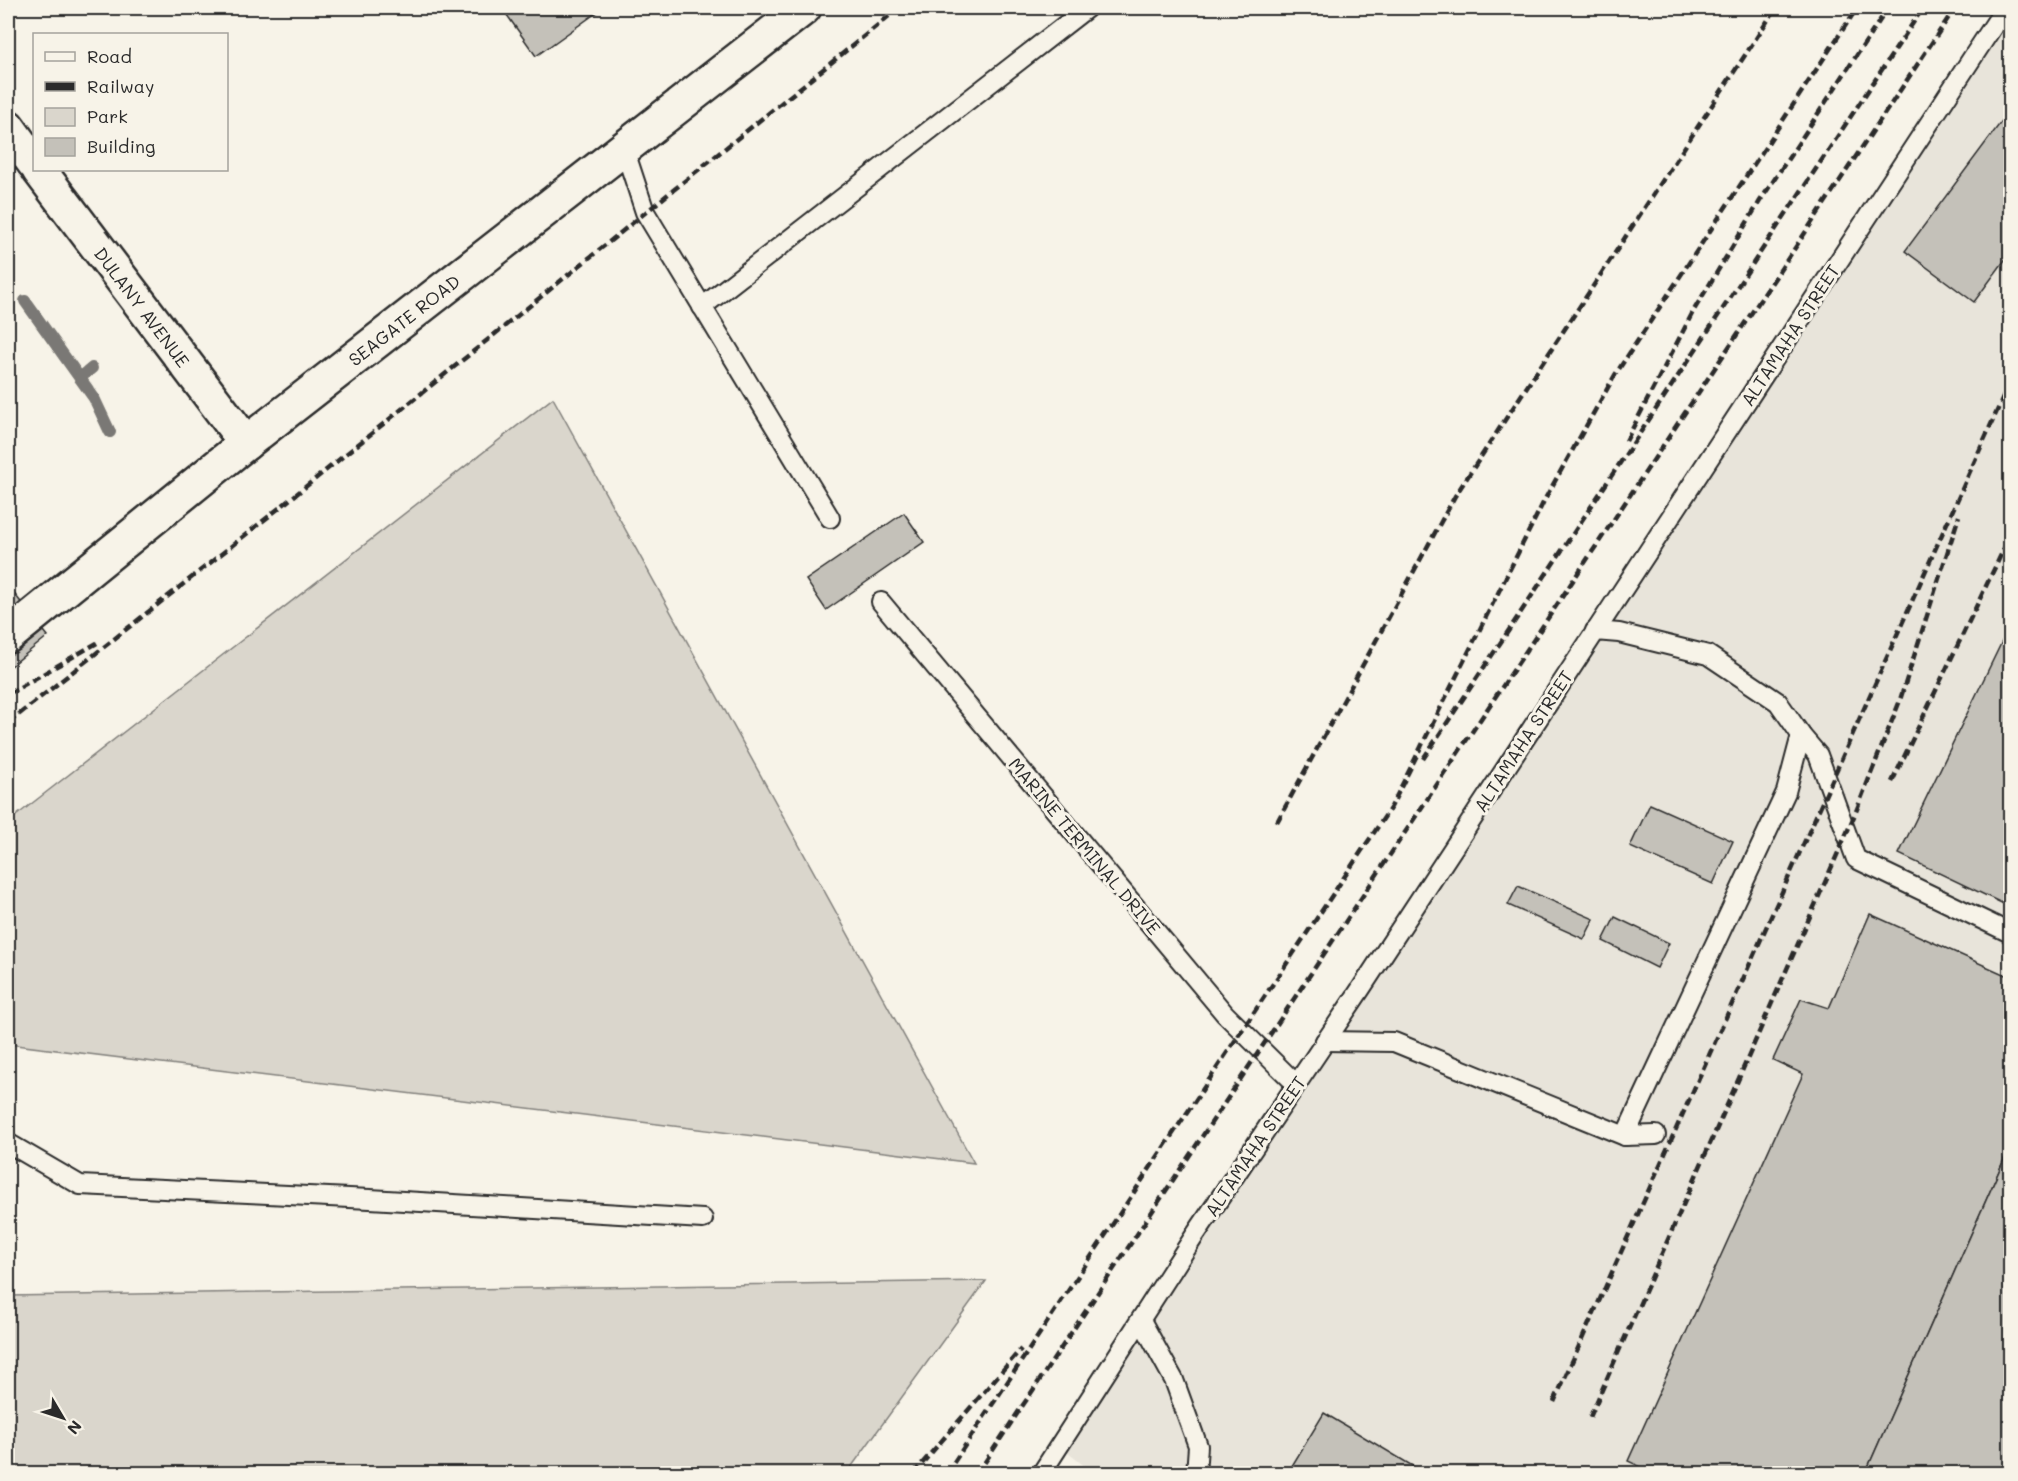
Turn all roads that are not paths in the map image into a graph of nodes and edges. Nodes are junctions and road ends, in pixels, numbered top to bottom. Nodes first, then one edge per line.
1 (804, 8) edge
2 (1087, 8) edge
3 (2005, 8) edge
4 (8, 127) edge
5 (624, 148) junction
6 (33, 162) edge
7 (40, 171) edge
8 (702, 307) junction
9 (246, 443) junction
10 (830, 518) dead end
11 (881, 602) dead end
12 (1595, 631) junction
13 (8, 636) edge
14 (1801, 735) junction
15 (2010, 933) edge
16 (1325, 1041) junction
17 (1296, 1084) junction
18 (1656, 1135) dead end
19 (1625, 1136) junction
20 (8, 1143) edge
21 (703, 1219) dead end
22 (1141, 1320) junction
23 (1041, 1473) edge
24 (1196, 1473) edge

1 - 5 street, SEAGATE ROAD
2 - 8 lane
3 - 12 lane, ALTAMAHA STREET
4 - 6 street
5 - 8 lane
5 - 9 street, SEAGATE ROAD
7 - 9 street, DULANY AVENUE
8 - 10 lane
9 - 13 street, SEAGATE ROAD
11 - 17 lane, MARINE TERMINAL DRIVE
12 - 14 lane
12 - 16 lane, ALTAMAHA STREET
14 - 15 lane
14 - 19 lane
16 - 17 lane, ALTAMAHA STREET
16 - 19 lane
17 - 22 lane, ALTAMAHA STREET
18 - 19 lane
20 - 21 lane
22 - 23 lane, ALTAMAHA STREET
22 - 24 lane

